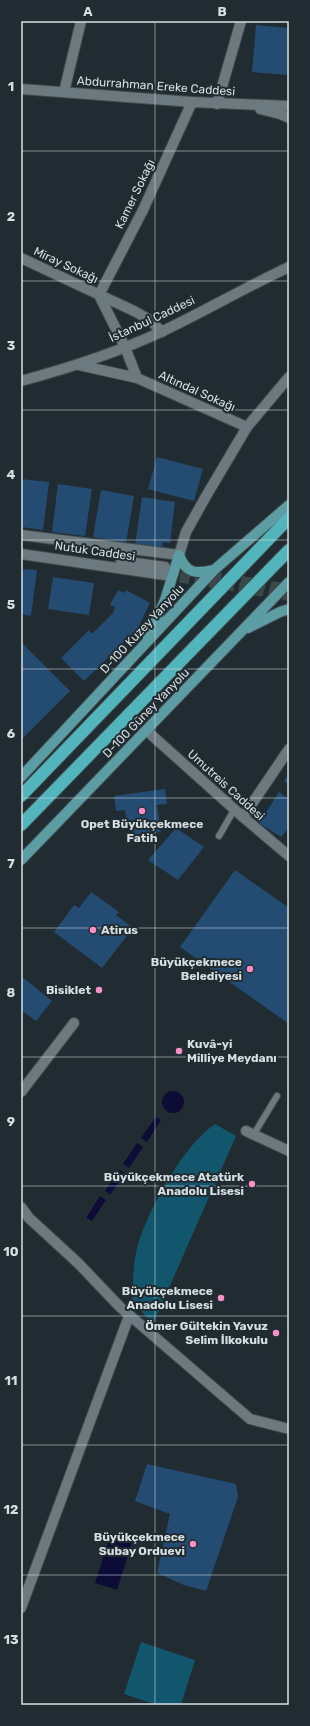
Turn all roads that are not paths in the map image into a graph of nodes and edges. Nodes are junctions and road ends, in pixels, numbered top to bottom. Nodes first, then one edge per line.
1 (81, 21) edge
2 (241, 21) edge
3 (21, 89) edge
4 (64, 92) junction
5 (192, 102) junction
6 (217, 104) junction
7 (240, 105) junction
8 (289, 106) edge
9 (289, 118) edge
10 (21, 258) edge
11 (289, 266) edge
12 (100, 295) junction
13 (162, 332) junction
14 (125, 347) junction
15 (80, 365) junction
16 (289, 377) edge
17 (137, 378) junction
18 (21, 381) edge
19 (247, 427) junction
20 (289, 505) edge
21 (289, 518) edge
22 (21, 535) edge
23 (21, 547) edge
24 (289, 550) edge
25 (21, 554) edge
26 (179, 555) junction
27 (214, 570) junction
28 (289, 582) edge
29 (289, 609) edge
30 (243, 630) junction
31 (144, 646) junction
32 (146, 731) junction
33 (289, 749) edge
34 (21, 777) edge
35 (21, 796) edge
36 (234, 810) junction
37 (243, 818) junction
38 (21, 825) edge
39 (219, 836) dead end
40 (289, 856) edge
41 (21, 860) edge
42 (74, 1023) dead end
43 (21, 1092) edge
44 (277, 1096) dead end
45 (250, 1132) joint
46 (289, 1151) edge
47 (21, 1207) edge
48 (25, 1217) edge
49 (129, 1316) junction
50 (289, 1429) edge
51 (21, 1608) edge

1 - 4 street
2 - 6 street
3 - 4 street, Abdurrahman Ereke Caddesi
4 - 5 street, Abdurrahman Ereke Caddesi
5 - 6 street, Abdurrahman Ereke Caddesi
5 - 12 street, Kamer Sokağı
6 - 7 street, Abdurrahman Ereke Caddesi
7 - 8 street, Abdurrahman Ereke Caddesi
7 - 9 street
10 - 12 street, Miray Sokağı
11 - 13 street, İstanbul Caddesi
12 - 13 street, Miray Sokağı
12 - 14 street, Miray Sokağı
13 - 14 street, İstanbul Caddesi
14 - 15 street, İstanbul Caddesi
14 - 17 street
15 - 17 street, Altındal Sokağı
15 - 18 street, İstanbul Caddesi
16 - 19 street
17 - 19 street, Altındal Sokağı
19 - 26 street
20 - 27 main road, D-100 Kuzey Yanyolu
21 - 35 highway
22 - 26 street
23 - 25 street, Nutuk Caddesi
24 - 38 highway
26 - 27 main road
26 - 31 main road
27 - 31 main road, D-100 Kuzey Yanyolu
28 - 30 main road, D-100 Güney Yanyolu
29 - 30 main road
30 - 32 main road, D-100 Güney Yanyolu
31 - 34 main road, D-100 Kuzey Yanyolu
32 - 36 street, Umutreis Caddesi
32 - 41 main road, D-100 Güney Yanyolu
33 - 37 street
36 - 37 street, Umutreis Caddesi
36 - 39 lane
37 - 40 street, Umutreis Caddesi
42 - 43 street
44 - 45 lane
45 - 46 street
47 - 48 street
48 - 49 street
49 - 50 street
49 - 51 street

